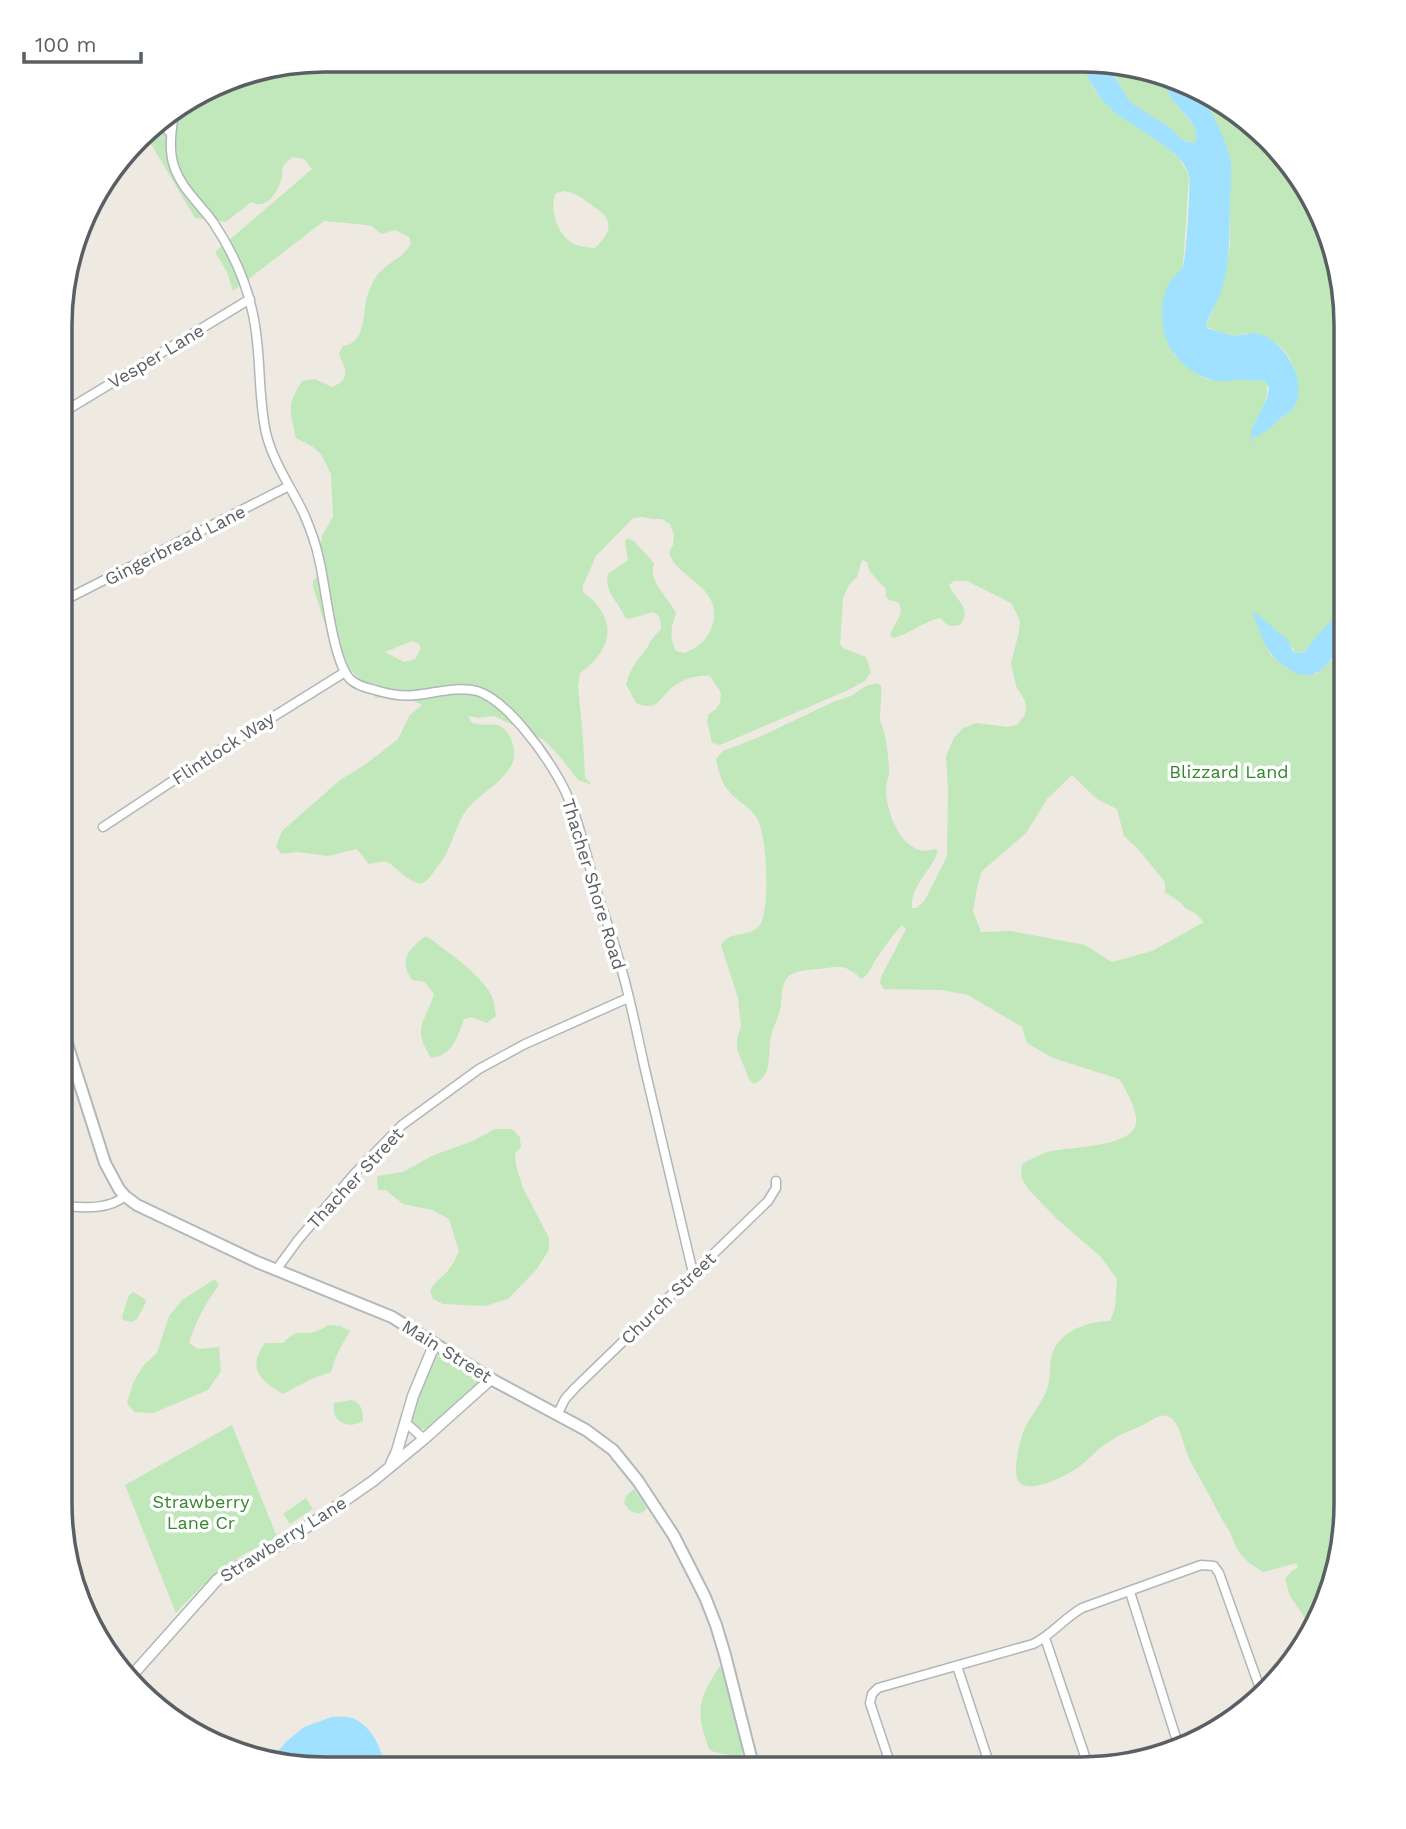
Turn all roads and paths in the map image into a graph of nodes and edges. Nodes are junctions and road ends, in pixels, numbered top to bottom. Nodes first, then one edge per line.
1 (172, 123) edge
2 (166, 128) edge
3 (171, 134) junction
4 (250, 299) junction
5 (72, 407) edge
6 (289, 486) junction
7 (72, 596) edge
8 (345, 672) junction
9 (103, 827) dead end
10 (628, 998) junction
11 (72, 1060) edge
12 (776, 1181) dead end
13 (125, 1196) junction
14 (72, 1206) edge
15 (276, 1270) junction
16 (692, 1273) junction
17 (435, 1343) junction
18 (491, 1379) junction
19 (557, 1415) junction
20 (405, 1422) junction
21 (424, 1439) junction
22 (389, 1467) junction
23 (1130, 1591) junction
24 (1045, 1638) junction
25 (957, 1666) junction
26 (135, 1672) edge
27 (1259, 1684) edge
28 (1176, 1739) edge
29 (751, 1757) edge
30 (888, 1757) edge
31 (987, 1757) edge
32 (1085, 1757) edge

1 - 3 street
2 - 3 street
3 - 4 street
4 - 5 street, Vesper Lane
4 - 6 street
6 - 7 street, Gingerbread Lane
6 - 8 street
8 - 9 street, Flintlock Way
8 - 10 street, Thacher Shore Road
10 - 15 street, Thacher Street
10 - 16 street, Thacher Shore Road
11 - 13 main road, Main Street
12 - 16 street, Church Street
13 - 14 street
13 - 15 main road, Main Street
15 - 17 main road, Main Street
16 - 19 street, Church Street
17 - 18 main road, Main Street
17 - 20 street
18 - 19 main road, Main Street
18 - 21 street, Strawberry Lane
19 - 29 main road, Main Street
20 - 21 street
20 - 22 street
21 - 22 street, Strawberry Lane
22 - 26 street, Strawberry Lane
23 - 24 street
23 - 27 street
23 - 28 street
24 - 25 street
24 - 32 street
25 - 30 street
25 - 31 street

